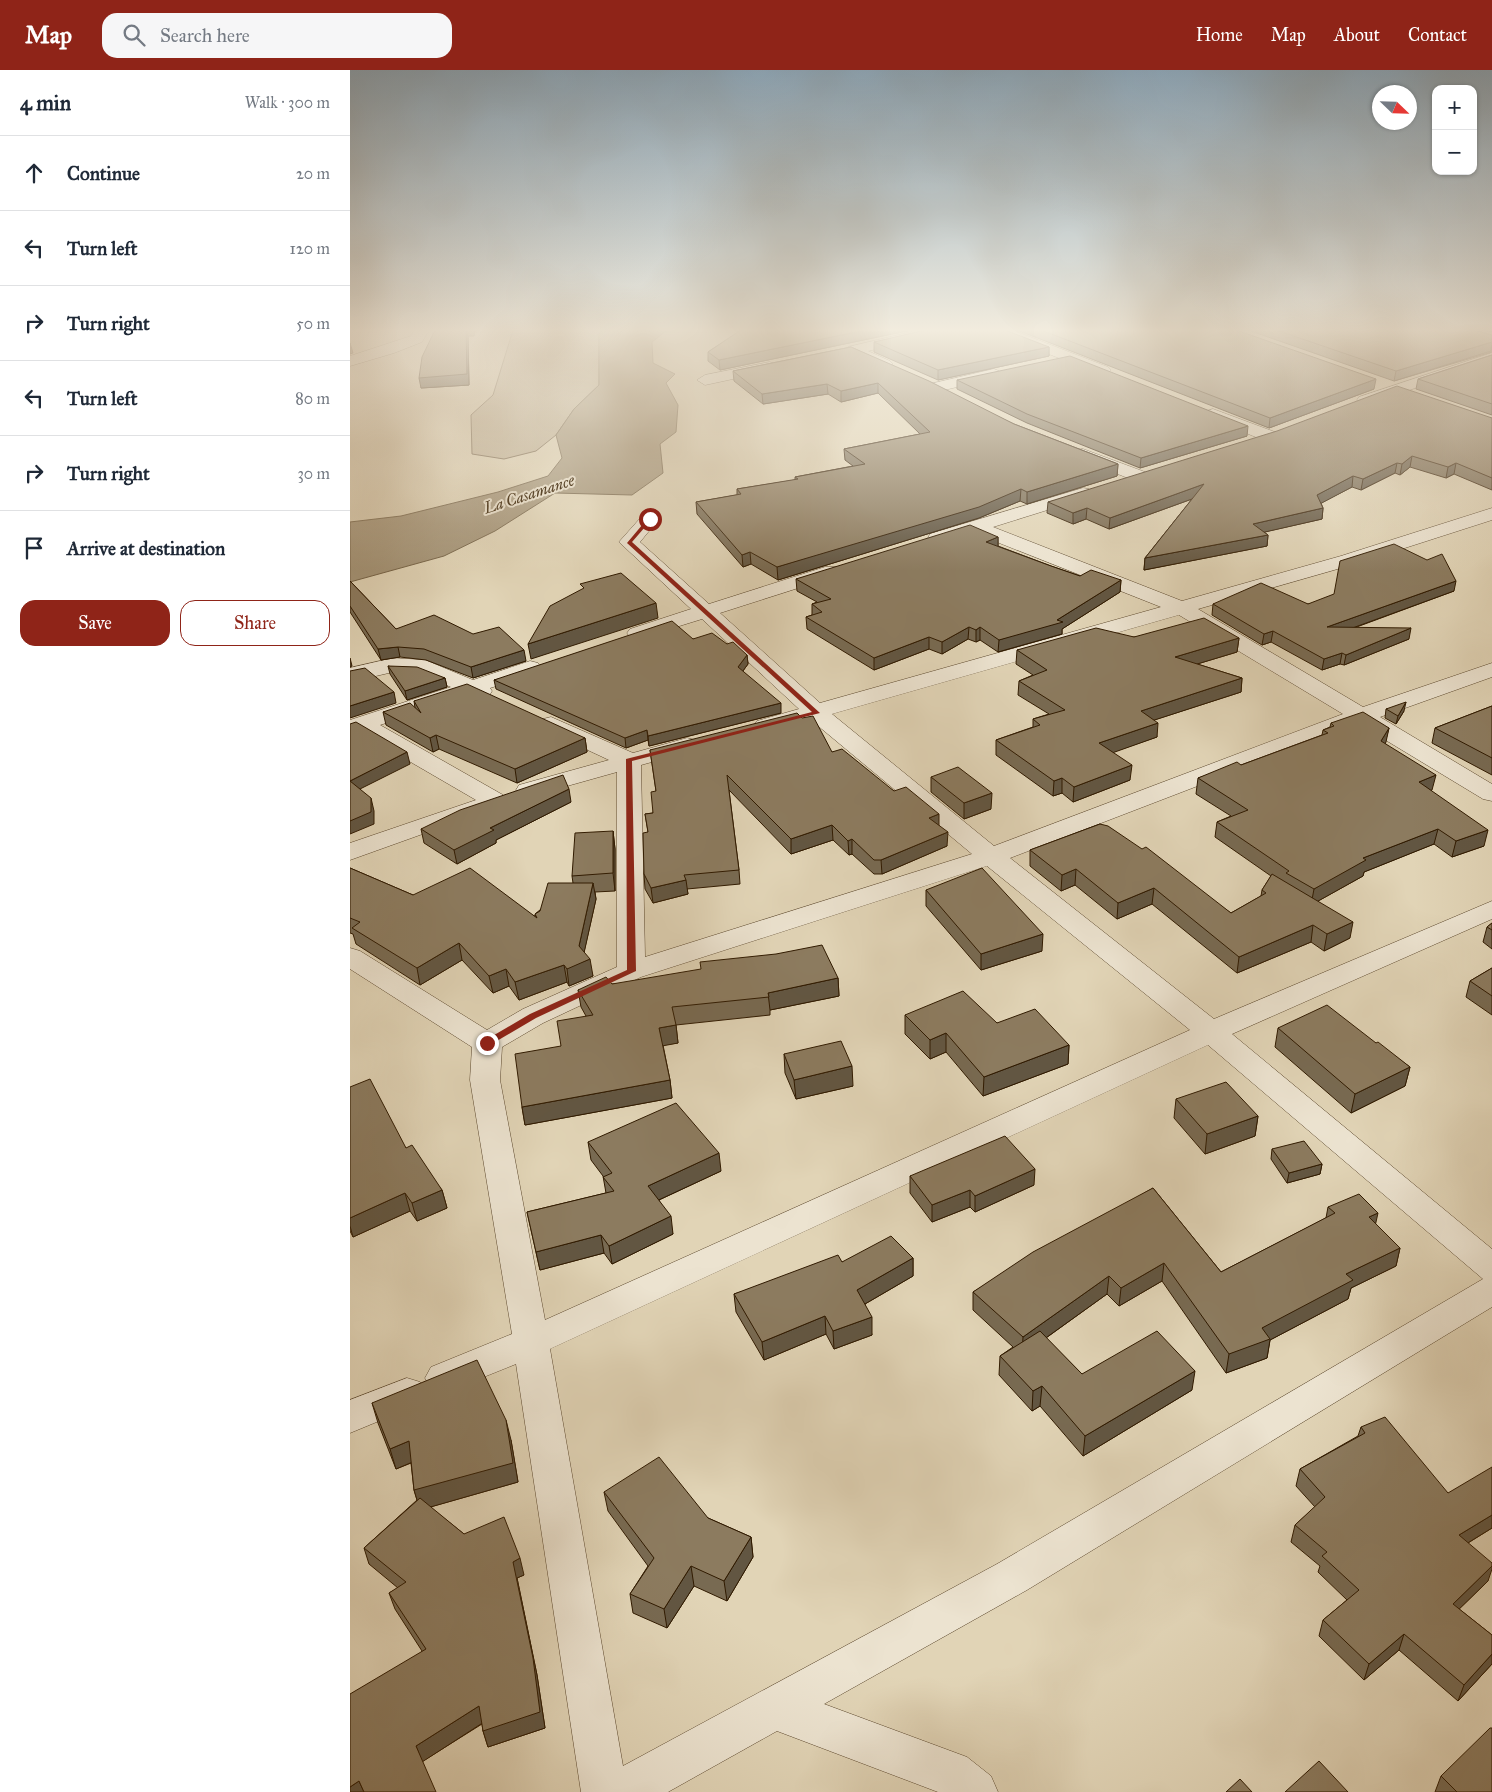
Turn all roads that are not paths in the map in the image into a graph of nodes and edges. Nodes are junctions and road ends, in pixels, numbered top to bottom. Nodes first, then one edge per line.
1 (1203, 410) edge
2 (1287, 430) edge
3 (1269, 436) junction
4 (1241, 445) edge
5 (1066, 447) edge
6 (1158, 471) edge
7 (1139, 476) junction
8 (650, 519) dead end
9 (1487, 519) edge
10 (974, 526) junction
11 (918, 544) edge
12 (853, 564) edge
13 (1182, 608) junction
14 (704, 611) junction
15 (621, 638) edge
16 (547, 663) edge
17 (1492, 670) edge
18 (350, 675) edge
19 (473, 687) junction
20 (499, 699) edge
21 (817, 713) junction
22 (533, 716) edge
23 (1360, 716) junction
24 (357, 726) edge
25 (742, 732) edge
26 (704, 741) edge
27 (629, 760) junction
28 (1492, 794) edge
29 (494, 800) junction
30 (350, 852) edge
31 (991, 856) junction
32 (1492, 908) edge
33 (350, 957) edge
34 (631, 971) junction
35 (1211, 1032) junction
36 (487, 1043) junction
37 (1492, 1269) edge
38 (1492, 1290) edge
39 (531, 1342) junction
40 (350, 1417) edge
41 (774, 1708) junction
42 (604, 1792) edge
43 (622, 1792) edge
44 (975, 1792) edge

1 - 3 street
2 - 3 street
3 - 4 street
5 - 7 street
6 - 7 street
7 - 10 street
8 - 14 street
9 - 13 street
10 - 11 street
10 - 13 street
12 - 14 street
13 - 21 street
13 - 23 street
14 - 15 street
14 - 21 street
16 - 19 street
17 - 23 street
18 - 19 street
19 - 20 street
19 - 24 street
21 - 25 street
21 - 31 street
22 - 27 street
23 - 28 street
23 - 31 street
24 - 29 street
26 - 27 street
27 - 29 street
27 - 34 street
29 - 30 street
31 - 34 street
31 - 35 street
32 - 35 street
33 - 36 street
34 - 36 street
35 - 37 street
35 - 39 street
36 - 39 street
38 - 41 street
39 - 40 street
39 - 42 street
41 - 43 street
41 - 44 street

